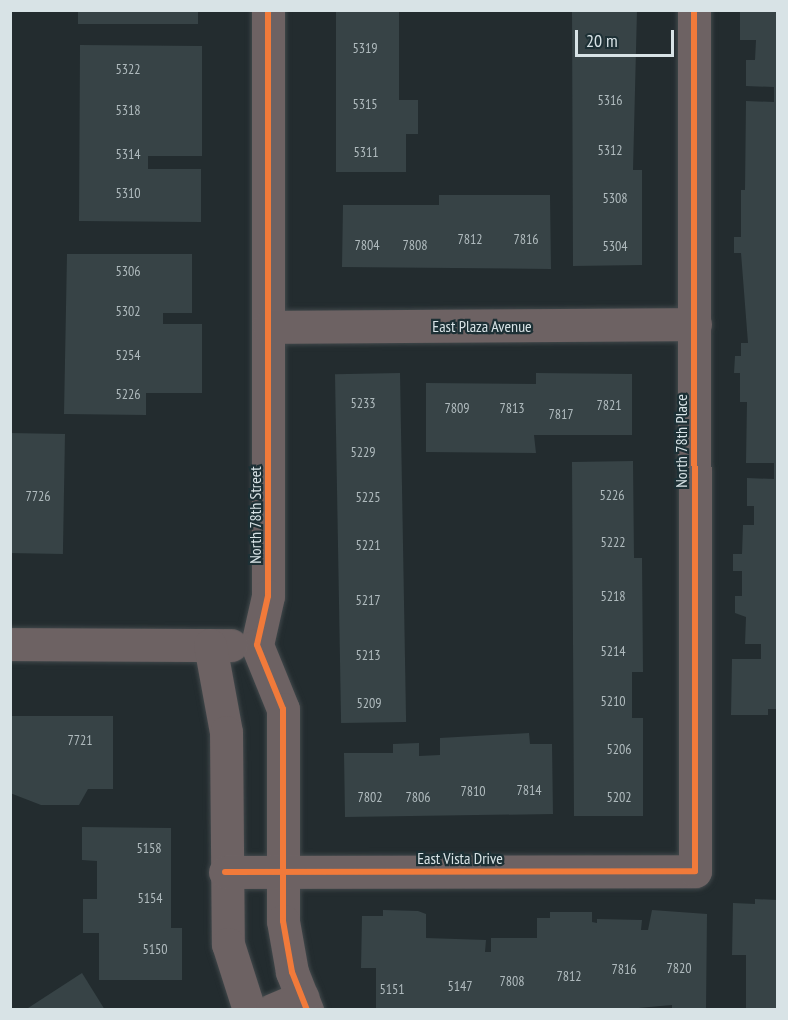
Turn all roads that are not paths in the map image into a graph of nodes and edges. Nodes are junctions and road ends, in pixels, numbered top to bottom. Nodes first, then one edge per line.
1 (268, 10) edge
2 (694, 10) edge
3 (695, 324) junction
4 (269, 327) junction
5 (10, 644) edge
6 (210, 645) junction
7 (257, 645) junction
8 (694, 871) joint
9 (225, 872) junction
10 (282, 872) junction
11 (304, 1003) edge
12 (249, 1010) edge
13 (272, 1010) edge

1 - 4 street, North 78th Street
2 - 3 street, North 78th Place
3 - 4 street, East Plaza Avenue
3 - 8 street, North 78th Place
4 - 7 street, North 78th Street
5 - 6 street
6 - 7 street
6 - 9 street
7 - 10 street
8 - 10 street, East Vista Drive
9 - 10 street, East Vista Drive
9 - 12 street
10 - 11 street
11 - 13 street

